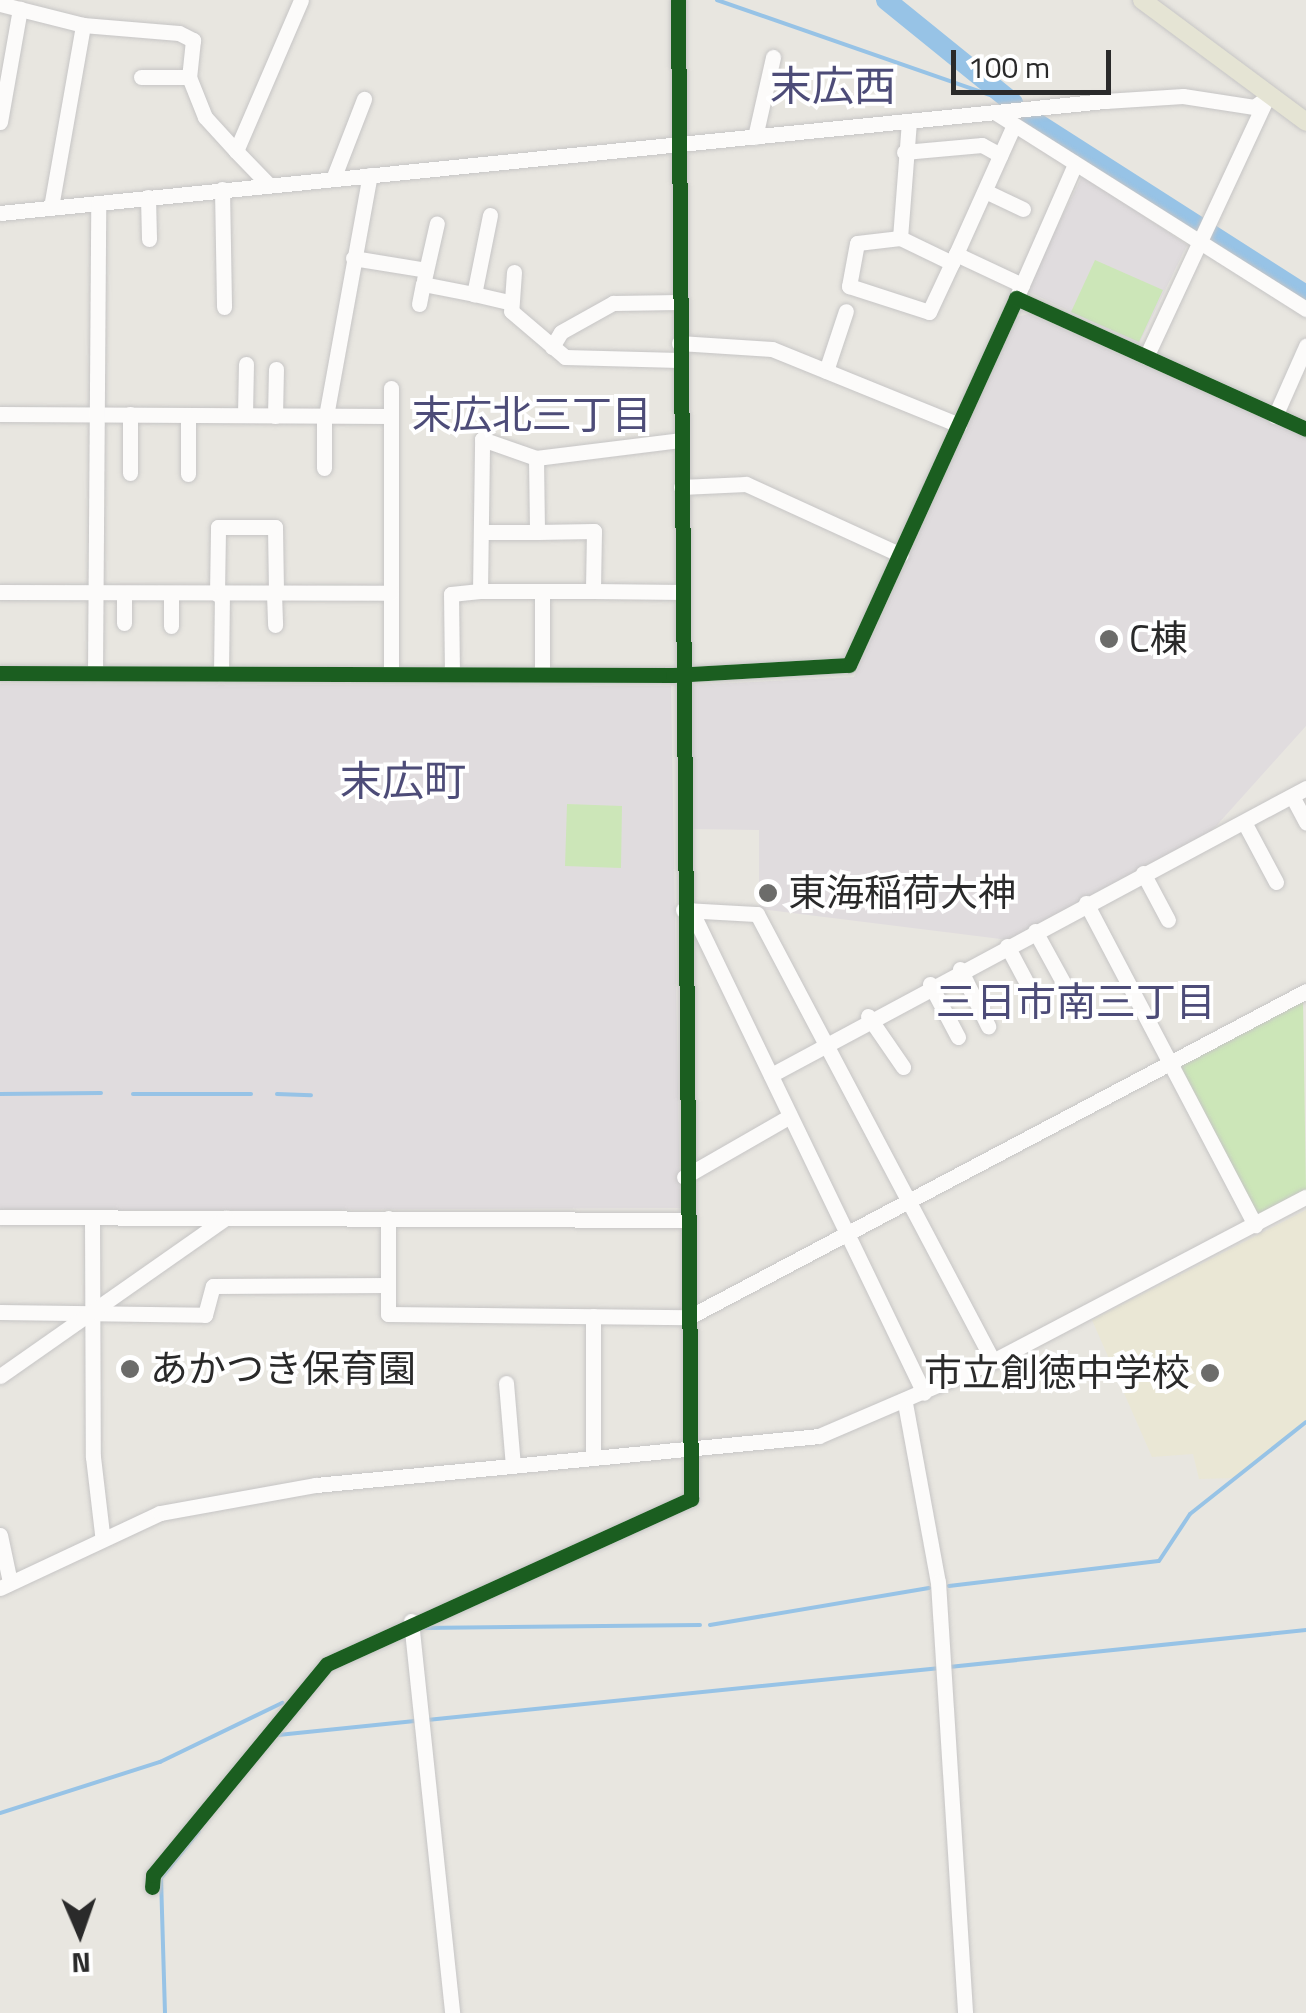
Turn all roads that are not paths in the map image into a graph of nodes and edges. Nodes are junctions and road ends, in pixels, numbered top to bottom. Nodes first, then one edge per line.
1 (301, 0) edge
2 (678, 0) edge
3 (1142, 0) edge
4 (0, 4) edge
5 (20, 9) junction
6 (83, 25) junction
7 (774, 57) dead end
8 (142, 77) dead end
9 (189, 77) junction
10 (1269, 96) junction
11 (364, 99) dead end
12 (996, 113) junction
13 (0, 122) edge
14 (908, 122) junction
15 (1306, 122) edge
16 (1014, 125) junction
17 (755, 137) junction
18 (680, 144) junction
19 (236, 151) junction
20 (904, 152) junction
21 (1000, 155) junction
22 (1075, 164) junction
23 (370, 175) junction
24 (333, 179) junction
25 (268, 184) junction
26 (222, 189) junction
27 (984, 191) junction
28 (148, 197) junction
29 (98, 203) junction
30 (51, 207) junction
31 (1023, 210) dead end
32 (0, 212) edge
33 (490, 215) dead end
34 (436, 223) dead end
35 (1200, 237) junction
36 (900, 238) junction
37 (149, 239) dead end
38 (353, 258) junction
39 (954, 258) junction
40 (514, 272) dead end
41 (425, 277) junction
42 (1019, 292) junction
43 (474, 294) junction
44 (510, 302) junction
45 (679, 302) junction
46 (420, 304) dead end
47 (224, 307) dead end
48 (1306, 309) edge
49 (846, 311) dead end
50 (1306, 346) edge
51 (552, 348) junction
52 (680, 352) junction
53 (1146, 357) junction
54 (246, 364) dead end
55 (276, 369) dead end
56 (826, 371) junction
57 (391, 388) dead end
58 (0, 414) edge
59 (96, 414) junction
60 (130, 414) junction
61 (188, 414) junction
62 (245, 416) junction
63 (275, 416) junction
64 (325, 416) junction
65 (391, 416) junction
66 (1275, 416) junction
67 (959, 425) junction
68 (1306, 429) edge
69 (680, 440) junction
70 (536, 458) junction
71 (324, 468) dead end
72 (130, 472) dead end
73 (188, 474) dead end
74 (681, 486) junction
75 (481, 532) junction
76 (537, 532) junction
77 (901, 554) junction
78 (542, 591) junction
79 (593, 591) junction
80 (0, 592) edge
81 (275, 592) junction
82 (480, 592) junction
83 (683, 592) junction
84 (94, 593) junction
85 (124, 594) junction
86 (171, 594) junction
87 (220, 594) junction
88 (391, 594) junction
89 (124, 623) dead end
90 (275, 625) dead end
91 (171, 626) dead end
92 (0, 673) edge
93 (95, 674) junction
94 (221, 674) junction
95 (391, 674) junction
96 (452, 674) junction
97 (542, 674) junction
98 (684, 674) junction
99 (1299, 792) edge
100 (1244, 822) junction
101 (1306, 822) edge
102 (1143, 873) junction
103 (1276, 882) dead end
104 (1086, 903) junction
105 (687, 910) junction
106 (1168, 920) dead end
107 (1035, 932) junction
108 (1007, 946) junction
109 (960, 969) junction
110 (930, 984) junction
111 (1064, 984) dead end
112 (1306, 991) edge
113 (1038, 1004) dead end
114 (868, 1016) junction
115 (988, 1026) dead end
116 (958, 1037) dead end
117 (824, 1040) junction
118 (1169, 1063) junction
119 (903, 1067) dead end
120 (771, 1075) junction
121 (790, 1116) junction
122 (684, 1177) junction
123 (1306, 1198) edge
124 (907, 1199) junction
125 (0, 1217) edge
126 (92, 1217) junction
127 (227, 1217) junction
128 (388, 1218) junction
129 (684, 1220) junction
130 (1255, 1225) junction
131 (847, 1231) junction
132 (388, 1286) junction
133 (0, 1312) edge
134 (92, 1312) junction
135 (592, 1316) junction
136 (685, 1317) junction
137 (993, 1360) junction
138 (0, 1376) edge
139 (506, 1383) dead end
140 (924, 1394) junction
141 (905, 1403) junction
142 (690, 1452) junction
143 (593, 1457) junction
144 (513, 1466) junction
145 (0, 1534) edge
146 (102, 1534) junction
147 (5, 1585) edge
148 (411, 1620) junction
149 (152, 1887) dead end
150 (452, 2013) edge
151 (964, 2013) edge

1 - 19 street
2 - 18 street
3 - 10 main road
4 - 5 street
5 - 6 street
5 - 13 street
6 - 9 street
6 - 30 street
7 - 17 street
8 - 9 street
9 - 19 street
10 - 12 street
10 - 15 main road
10 - 35 street
11 - 24 street
12 - 14 street
12 - 16 street
14 - 17 street
14 - 20 street
16 - 21 street
16 - 22 street
17 - 18 street
18 - 23 street
18 - 45 street
19 - 25 street
20 - 21 street
20 - 36 street
21 - 27 street
22 - 35 street
22 - 42 street
23 - 24 street
23 - 38 street
24 - 25 street
25 - 26 street
26 - 28 street
26 - 47 street
27 - 31 street
27 - 39 street
28 - 29 street
28 - 37 street
29 - 30 street
29 - 59 street
30 - 32 street
33 - 43 street
34 - 41 street
35 - 48 street
35 - 53 street
36 - 39 street
36 - 39 street
38 - 41 street
38 - 64 street
39 - 42 street
40 - 44 street
41 - 43 street
41 - 46 street
42 - 53 street
42 - 67 street
43 - 44 street
44 - 51 street
45 - 51 street
45 - 52 street
49 - 56 street
50 - 66 street
51 - 52 street
52 - 56 street
52 - 69 street
53 - 66 street
54 - 62 street
55 - 63 street
56 - 67 street
57 - 65 street
58 - 59 street
59 - 60 street
59 - 84 street
60 - 61 street
60 - 72 street
61 - 62 street
61 - 73 street
62 - 63 street
63 - 64 street
64 - 65 street
64 - 71 street
65 - 88 street
66 - 68 street
67 - 77 street
69 - 70 street
69 - 74 street
70 - 75 street
70 - 76 street
74 - 77 street
74 - 83 street
75 - 76 street
75 - 82 street
76 - 79 street
77 - 98 street
78 - 79 street
78 - 82 street
78 - 97 street
79 - 83 street
80 - 84 street
81 - 87 street
81 - 87 street
81 - 88 street
81 - 90 street
82 - 96 street
83 - 98 street
84 - 85 street
84 - 93 street
85 - 86 street
85 - 89 street
86 - 87 street
86 - 91 street
87 - 94 street
88 - 95 street
92 - 93 street
93 - 94 street
94 - 95 street
95 - 96 street
96 - 97 street
97 - 98 street
98 - 105 street
99 - 100 street
99 - 101 street
100 - 102 street
100 - 103 street
102 - 104 street
102 - 106 street
104 - 107 street
104 - 118 street
105 - 117 street
105 - 120 street
105 - 122 street
107 - 108 street
107 - 111 street
108 - 109 street
108 - 113 street
109 - 110 street
109 - 115 street
110 - 114 street
110 - 116 street
112 - 118 street
114 - 117 street
114 - 119 street
117 - 120 street
117 - 124 street
118 - 124 street
118 - 130 street
120 - 121 street
121 - 122 street
121 - 131 street
122 - 129 street
123 - 130 street
124 - 131 street
124 - 137 street
125 - 126 street
126 - 127 street
126 - 134 street
127 - 128 street
127 - 134 street
128 - 129 street
128 - 132 street
129 - 136 street
130 - 137 street
131 - 136 street
131 - 140 street
132 - 134 street
132 - 135 street
133 - 134 street
134 - 138 street
134 - 146 street
135 - 136 street
135 - 143 street
136 - 142 street
137 - 140 street
139 - 144 street
140 - 141 street
141 - 142 street
141 - 151 street
142 - 143 street
142 - 148 street
143 - 144 street
144 - 146 street
145 - 147 street
146 - 147 street
148 - 149 street
148 - 150 street

